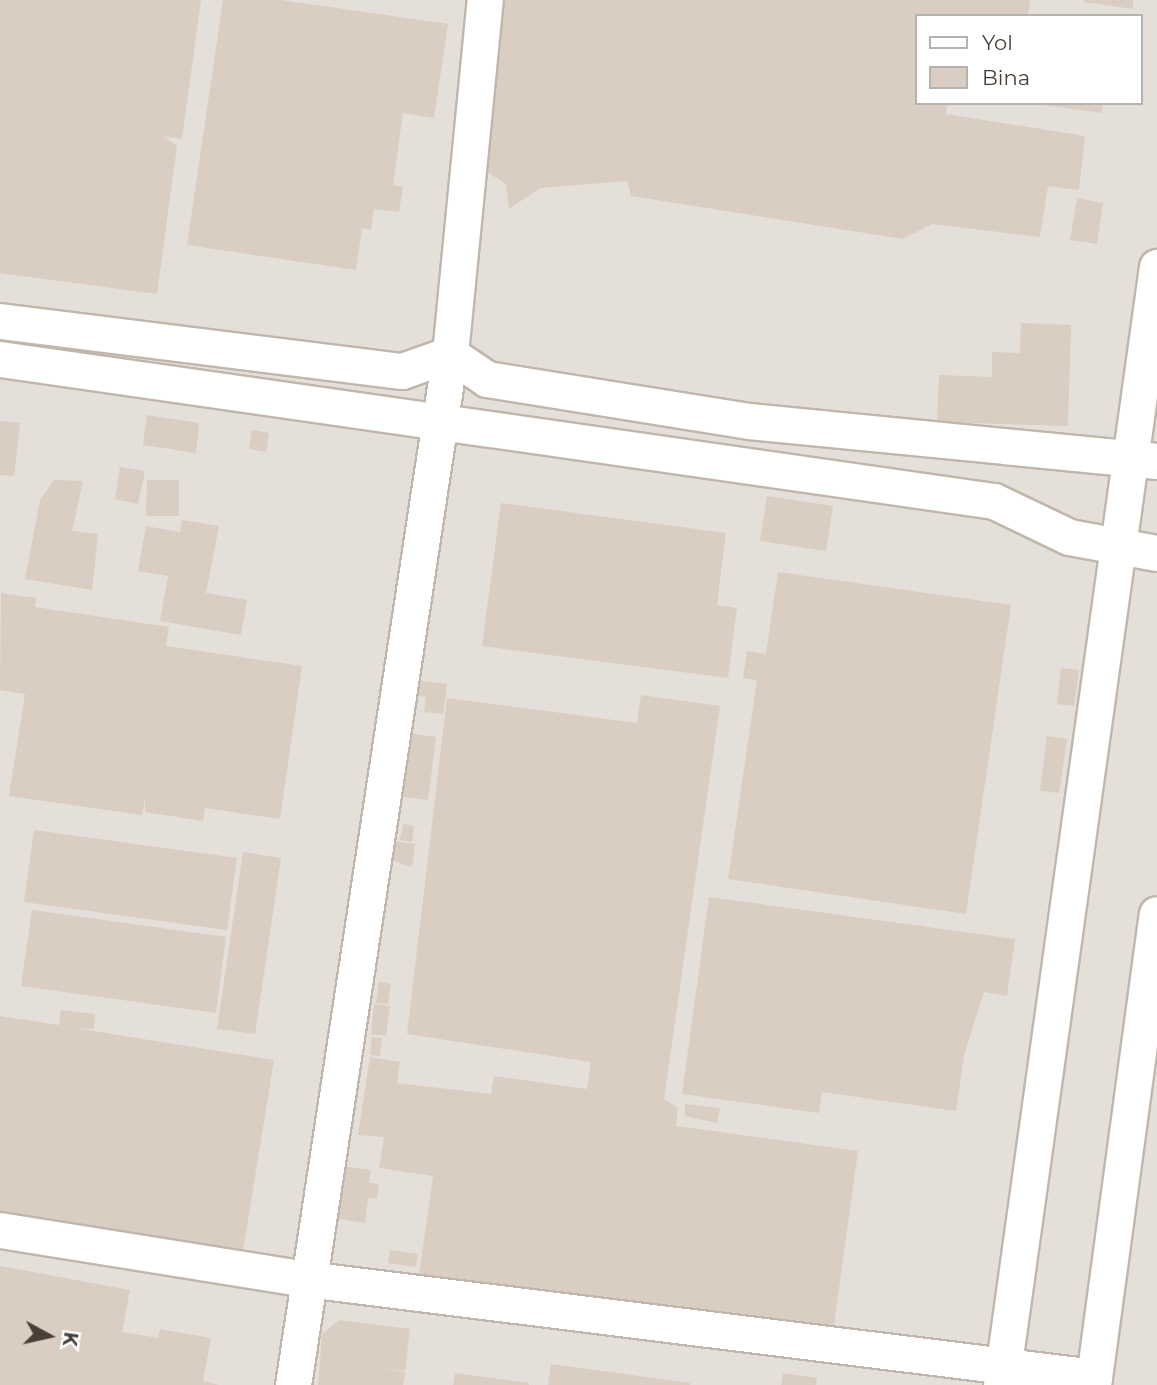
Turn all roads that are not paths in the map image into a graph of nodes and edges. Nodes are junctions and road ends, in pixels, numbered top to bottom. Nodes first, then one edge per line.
1 (485, 0) edge
2 (1157, 267) edge
3 (0, 321) edge
4 (101, 334) junction
5 (450, 354) junction
6 (0, 359) edge
7 (94, 371) junction
8 (749, 421) junction
9 (434, 426) junction
10 (1143, 460) edge
11 (745, 462) junction
12 (1115, 549) junction
13 (1157, 553) edge
14 (1157, 914) edge
15 (1154, 968) edge
16 (0, 1230) edge
17 (306, 1279) junction
18 (1003, 1374) edge
19 (1093, 1381) edge
20 (293, 1385) edge

1 - 5 street
2 - 10 street
3 - 4 street
4 - 5 street
4 - 7 street
5 - 8 street
5 - 9 street
6 - 7 street
7 - 9 street
8 - 10 street
8 - 11 street
9 - 11 street
9 - 17 street
10 - 12 street
11 - 12 street
12 - 13 street
12 - 18 street
14 - 15 street
15 - 19 street
16 - 17 street
17 - 18 street
17 - 20 street
18 - 19 street

